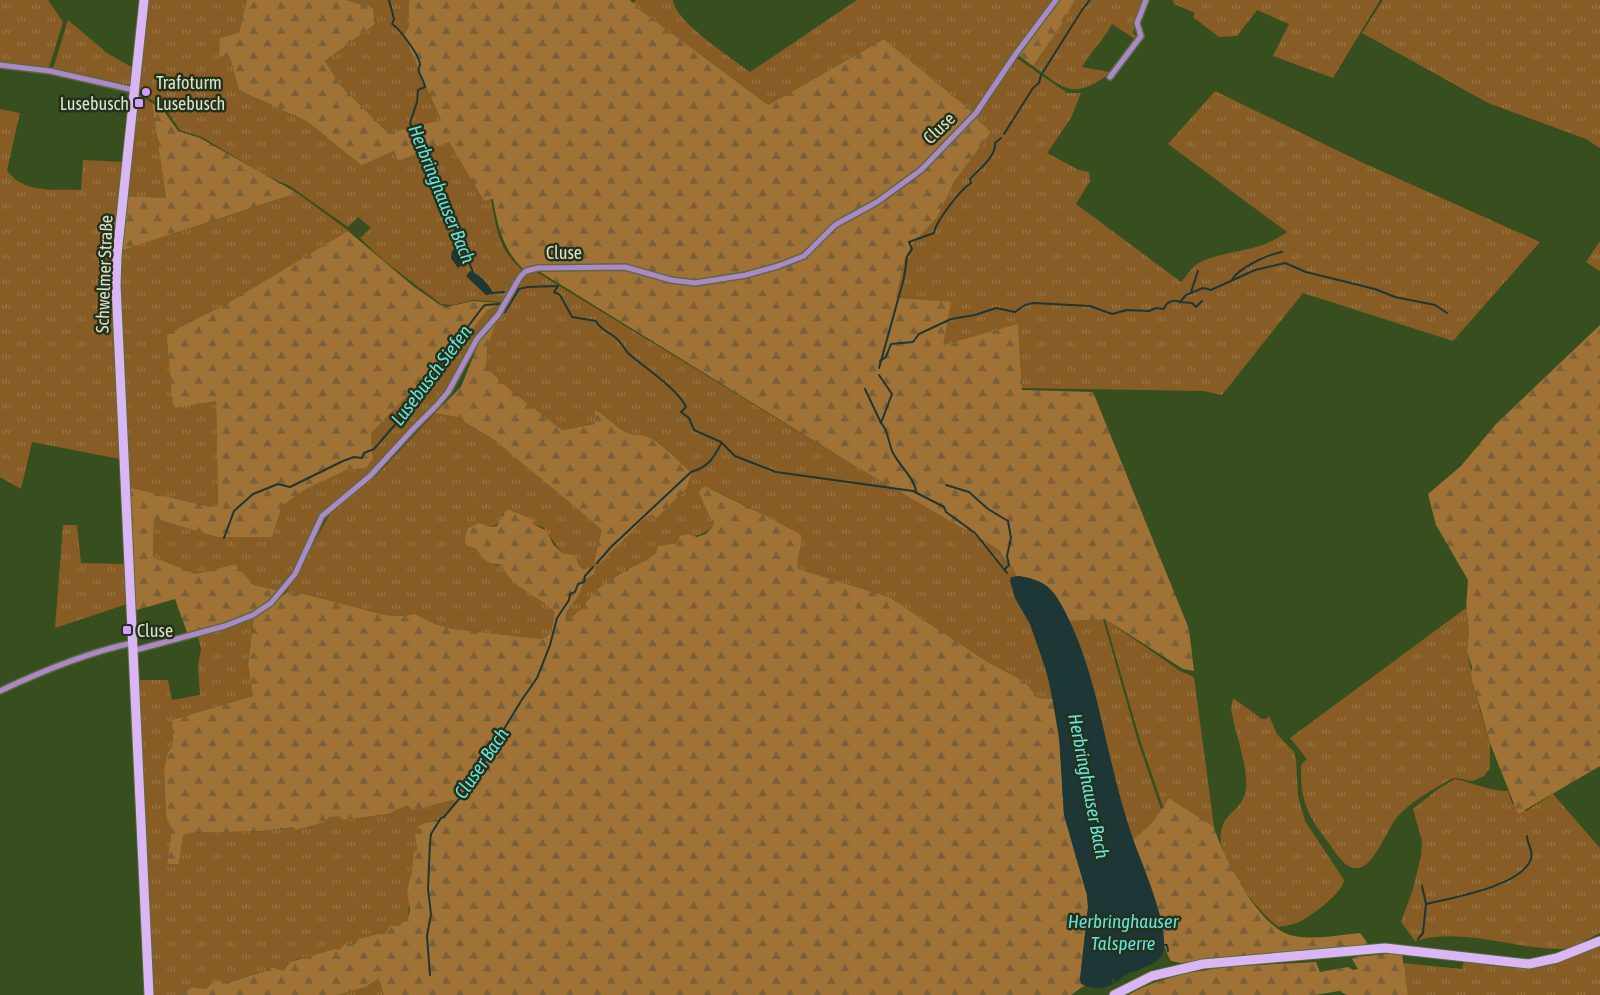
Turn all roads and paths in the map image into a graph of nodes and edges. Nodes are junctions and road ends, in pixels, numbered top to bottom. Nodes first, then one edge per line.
1 (144, 0) edge
2 (1056, 0) edge
3 (1146, 0) edge
4 (0, 65) edge
5 (1110, 76) dead end
6 (134, 90) junction
7 (132, 647) junction
8 (0, 691) edge
9 (1600, 941) edge
10 (149, 995) edge
11 (1114, 995) edge

1 - 6 main road, Schwelmer Straße
2 - 7 street, Cluse
3 - 5 street
4 - 6 street
6 - 7 main road, Schwelmer Straße
7 - 8 street
7 - 10 main road
9 - 11 main road

